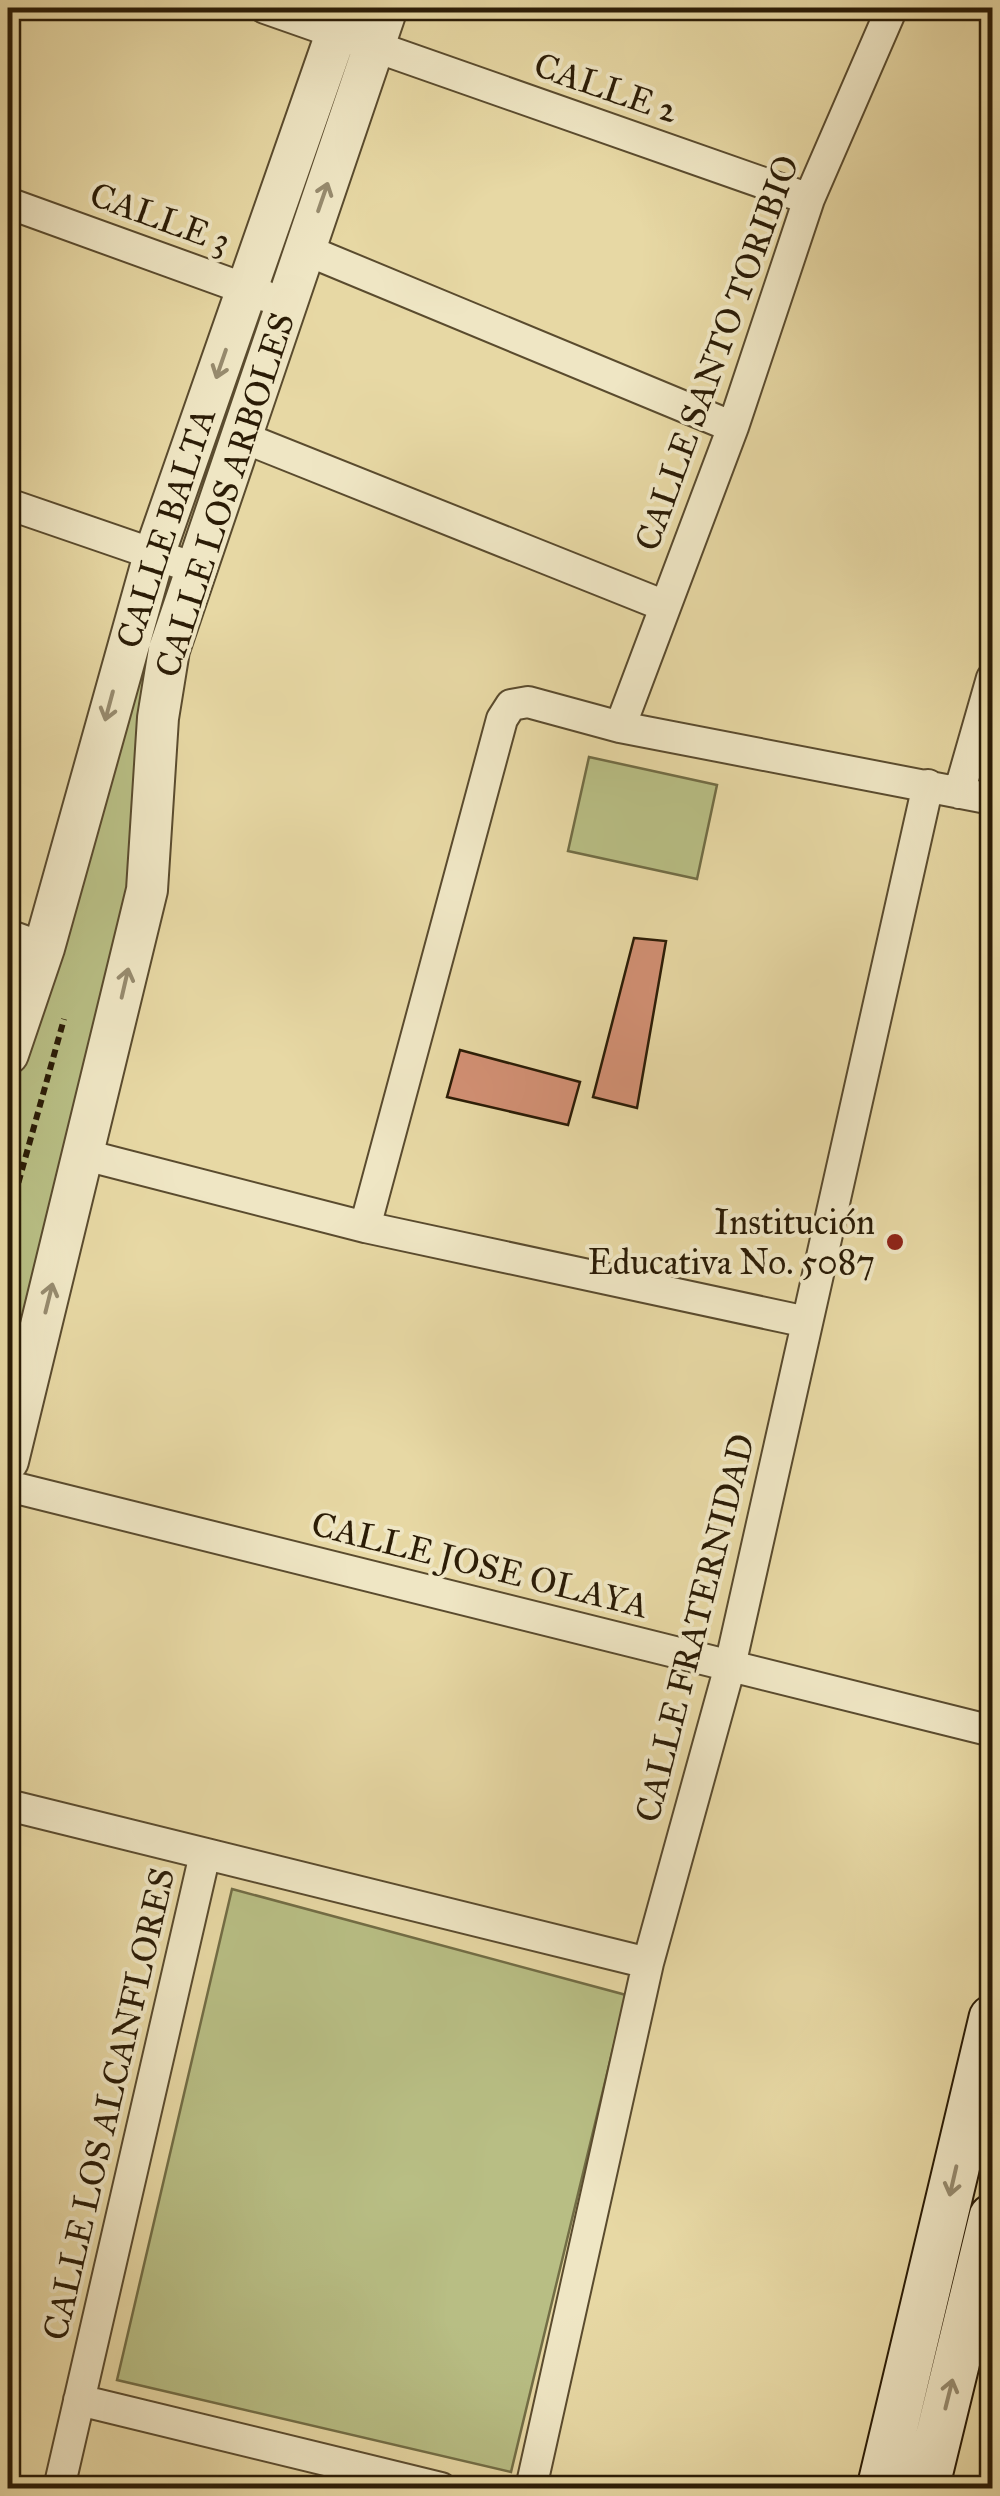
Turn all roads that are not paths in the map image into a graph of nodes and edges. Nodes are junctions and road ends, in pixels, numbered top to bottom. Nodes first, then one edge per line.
1 (265, 8) edge
2 (388, 8) edge
3 (889, 8) edge
4 (340, 20) edge
5 (374, 47) junction
6 (809, 199) junction
7 (8, 203) edge
8 (306, 250) junction
9 (247, 290) junction
10 (287, 304) junction
11 (732, 427) junction
12 (242, 437) junction
13 (8, 504) edge
14 (154, 555) junction
15 (197, 569) junction
16 (666, 606) junction
17 (992, 678) edge
18 (620, 727) junction
19 (928, 785) junction
20 (959, 793) junction
21 (992, 800) edge
22 (29, 952) edge
23 (8, 1054) edge
24 (85, 1155) junction
25 (365, 1227) junction
26 (807, 1322) junction
27 (8, 1461) edge
28 (8, 1486) edge
29 (730, 1666) junction
30 (992, 1731) edge
31 (8, 1805) edge
32 (205, 1854) junction
33 (648, 1964) junction
34 (992, 2018) edge
35 (984, 2092) edge
36 (992, 2216) edge
37 (79, 2400) junction
38 (58, 2488) edge
39 (441, 2488) edge
40 (531, 2488) edge
41 (880, 2488) edge
42 (926, 2488) edge

1 - 4 street, CALLE 2
2 - 5 street, CALLE LOS ARBOLES
3 - 6 street, CALLE SANTO TORIBIO
4 - 5 street, CALLE 2
4 - 9 street, CALLE BALTA
5 - 6 street, CALLE 2
8 -> 5 street, CALLE LOS ARBOLES
6 - 11 street, CALLE SANTO TORIBIO
7 - 9 street, CALLE 3
8 - 10 street, CALLE LOS ARBOLES
8 - 11 street
9 - 10 street, CALLE 3
9 -> 14 street, CALLE BALTA
10 - 12 street, CALLE LOS ARBOLES
11 - 16 street, CALLE SANTO TORIBIO
12 - 15 street, CALLE LOS ARBOLES
12 - 16 street
13 - 14 street
14 - 15 street
14 -> 22 street, CALLE BALTA
24 -> 15 street, CALLE LOS ARBOLES
16 - 18 street, CALLE SANTO TORIBIO
17 - 20 street
18 - 19 street
18 - 25 street
19 - 20 street
19 - 26 street, CALLE FRATERNIDAD
20 - 21 street
22 - 23 street, CALLE BALTA
24 - 25 street
27 -> 24 street, CALLE LOS ARBOLES
25 - 26 street
26 - 29 street, CALLE FRATERNIDAD
28 - 29 street, CALLE JOSE OLAYA
29 - 30 street, CALLE JOSE OLAYA
29 - 33 street, CALLE FRATERNIDAD
31 - 32 street
32 - 33 street
32 - 37 street, CALLE LOS ALCANFLORES
33 - 40 street, CALLE FRATERNIDAD
34 - 35 main road
35 -> 41 main road
42 -> 36 main road
37 - 38 street, CALLE LOS ALCANFLORES
37 - 39 street

